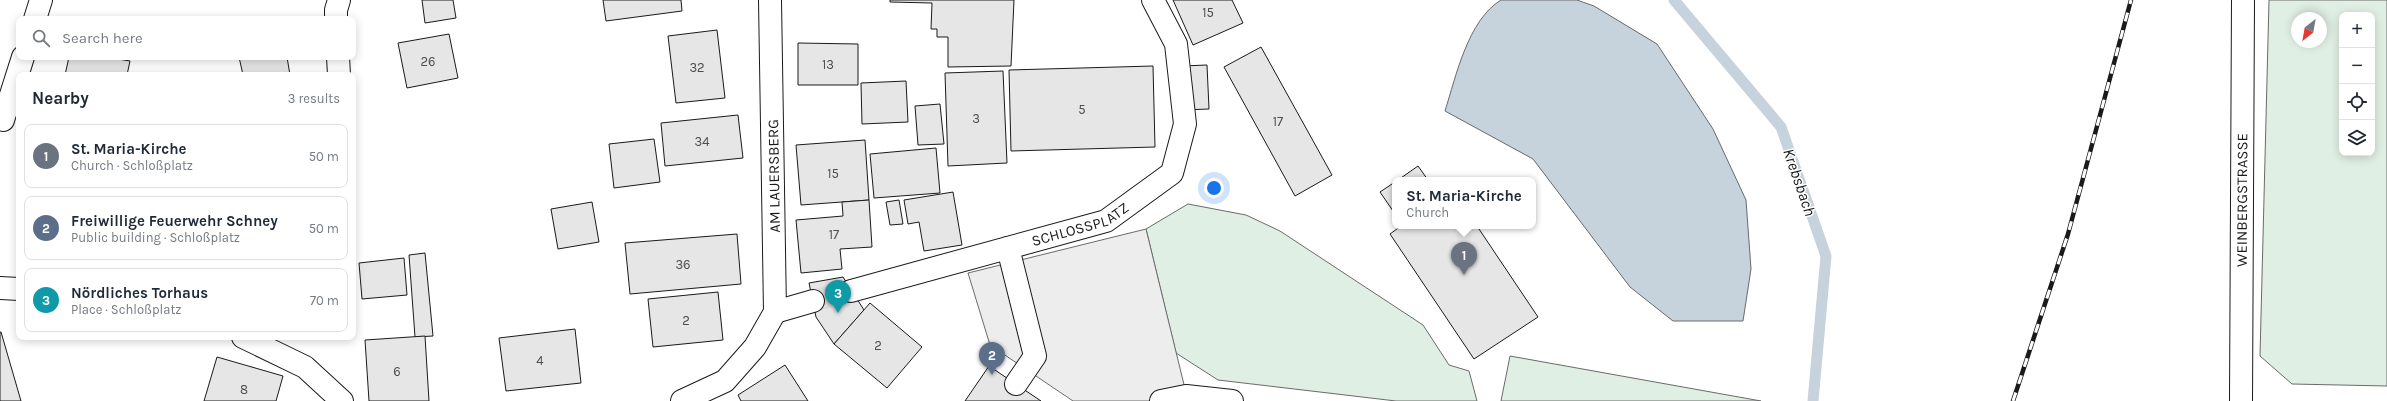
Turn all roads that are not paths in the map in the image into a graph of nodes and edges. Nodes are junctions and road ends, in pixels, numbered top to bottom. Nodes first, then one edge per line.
1 (41, 0) edge
2 (339, 0) edge
3 (770, 0) edge
4 (1153, 0) edge
5 (2243, 0) edge
6 (36, 16) edge
7 (336, 16) edge
8 (22, 60) edge
9 (338, 60) edge
10 (18, 72) edge
11 (339, 72) edge
12 (16, 79) edge
13 (3, 120) dead end
14 (1008, 248) junction
15 (0, 288) edge
16 (16, 289) edge
17 (851, 291) tunnel mouth
18 (813, 301) tunnel mouth
19 (775, 312) junction
20 (249, 340) edge
21 (1016, 384) dead end
22 (342, 401) edge
23 (682, 401) edge
24 (1161, 401) edge
25 (1232, 401) edge
26 (2241, 401) edge

1 - 6 street
2 - 7 street
3 - 19 street, AM LAUERSBERG
4 - 14 street, SCHLOSSPLATZ
5 - 26 street, WEINBERGSTRASSE
8 - 10 street
9 - 11 street
12 - 13 street
14 - 17 street, SCHLOSSPLATZ
14 - 21 street
15 - 16 street
18 - 19 street
19 - 23 street
20 - 22 street
24 - 25 street

